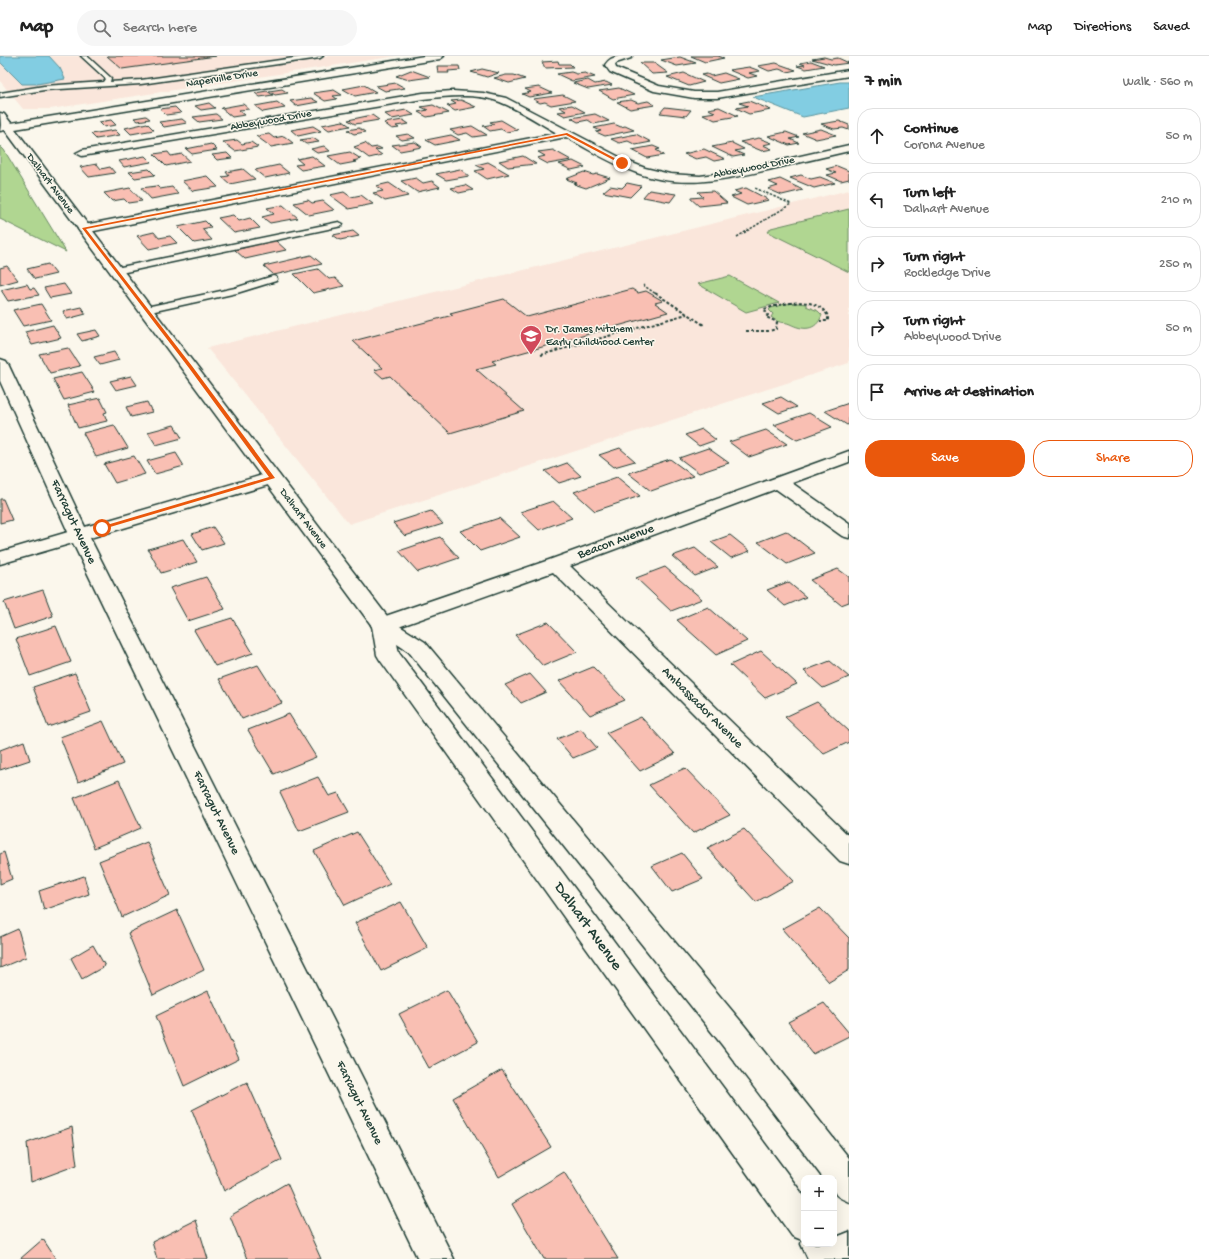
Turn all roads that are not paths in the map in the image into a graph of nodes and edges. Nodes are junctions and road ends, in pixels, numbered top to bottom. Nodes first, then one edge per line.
1 (84, 56) edge
2 (320, 56) edge
3 (440, 56) edge
4 (628, 56) edge
5 (248, 59) dead end
6 (257, 65) junction
7 (849, 74) edge
8 (106, 84) junction
9 (0, 95) edge
10 (2, 124) edge
11 (567, 134) junction
12 (849, 148) edge
13 (82, 153) dead end
14 (339, 224) dead end
15 (84, 229) junction
16 (116, 271) junction
17 (273, 279) dead end
18 (146, 310) junction
19 (0, 364) edge
20 (849, 456) edge
21 (272, 478) junction
22 (778, 482) junction
23 (849, 532) edge
24 (79, 535) junction
25 (0, 558) edge
26 (556, 564) junction
27 (382, 625) junction
28 (849, 853) edge
29 (849, 1184) edge
30 (801, 1220) edge
31 (820, 1247) edge
32 (849, 1249) edge
33 (436, 1259) edge
34 (830, 1259) edge
35 (834, 1259) edge

1 - 8 lane
2 - 6 lane
3 - 10 street, Naperville Drive
4 - 7 street
5 - 6 lane
6 - 8 lane
8 - 9 lane
10 - 15 street, Dalhart Avenue
11 - 12 street, Abbeywood Drive
11 - 13 street, Abbeywood Drive
11 - 15 street
14 - 16 lane
15 - 16 street, Dalhart Avenue
16 - 18 street, Dalhart Avenue
17 - 18 lane
18 - 21 street, Dalhart Avenue
19 - 24 street, Farragut Avenue
20 - 22 street, Beacon Avenue
21 - 24 street
21 - 27 street, Dalhart Avenue
22 - 23 street
22 - 26 street, Beacon Avenue
24 - 25 street
24 - 33 street, Farragut Avenue
26 - 27 street, Beacon Avenue
26 - 28 street, Ambassador Avenue
27 - 29 street, Dalhart Avenue
27 - 30 street, Dalhart Avenue
31 - 34 street
32 - 35 street

